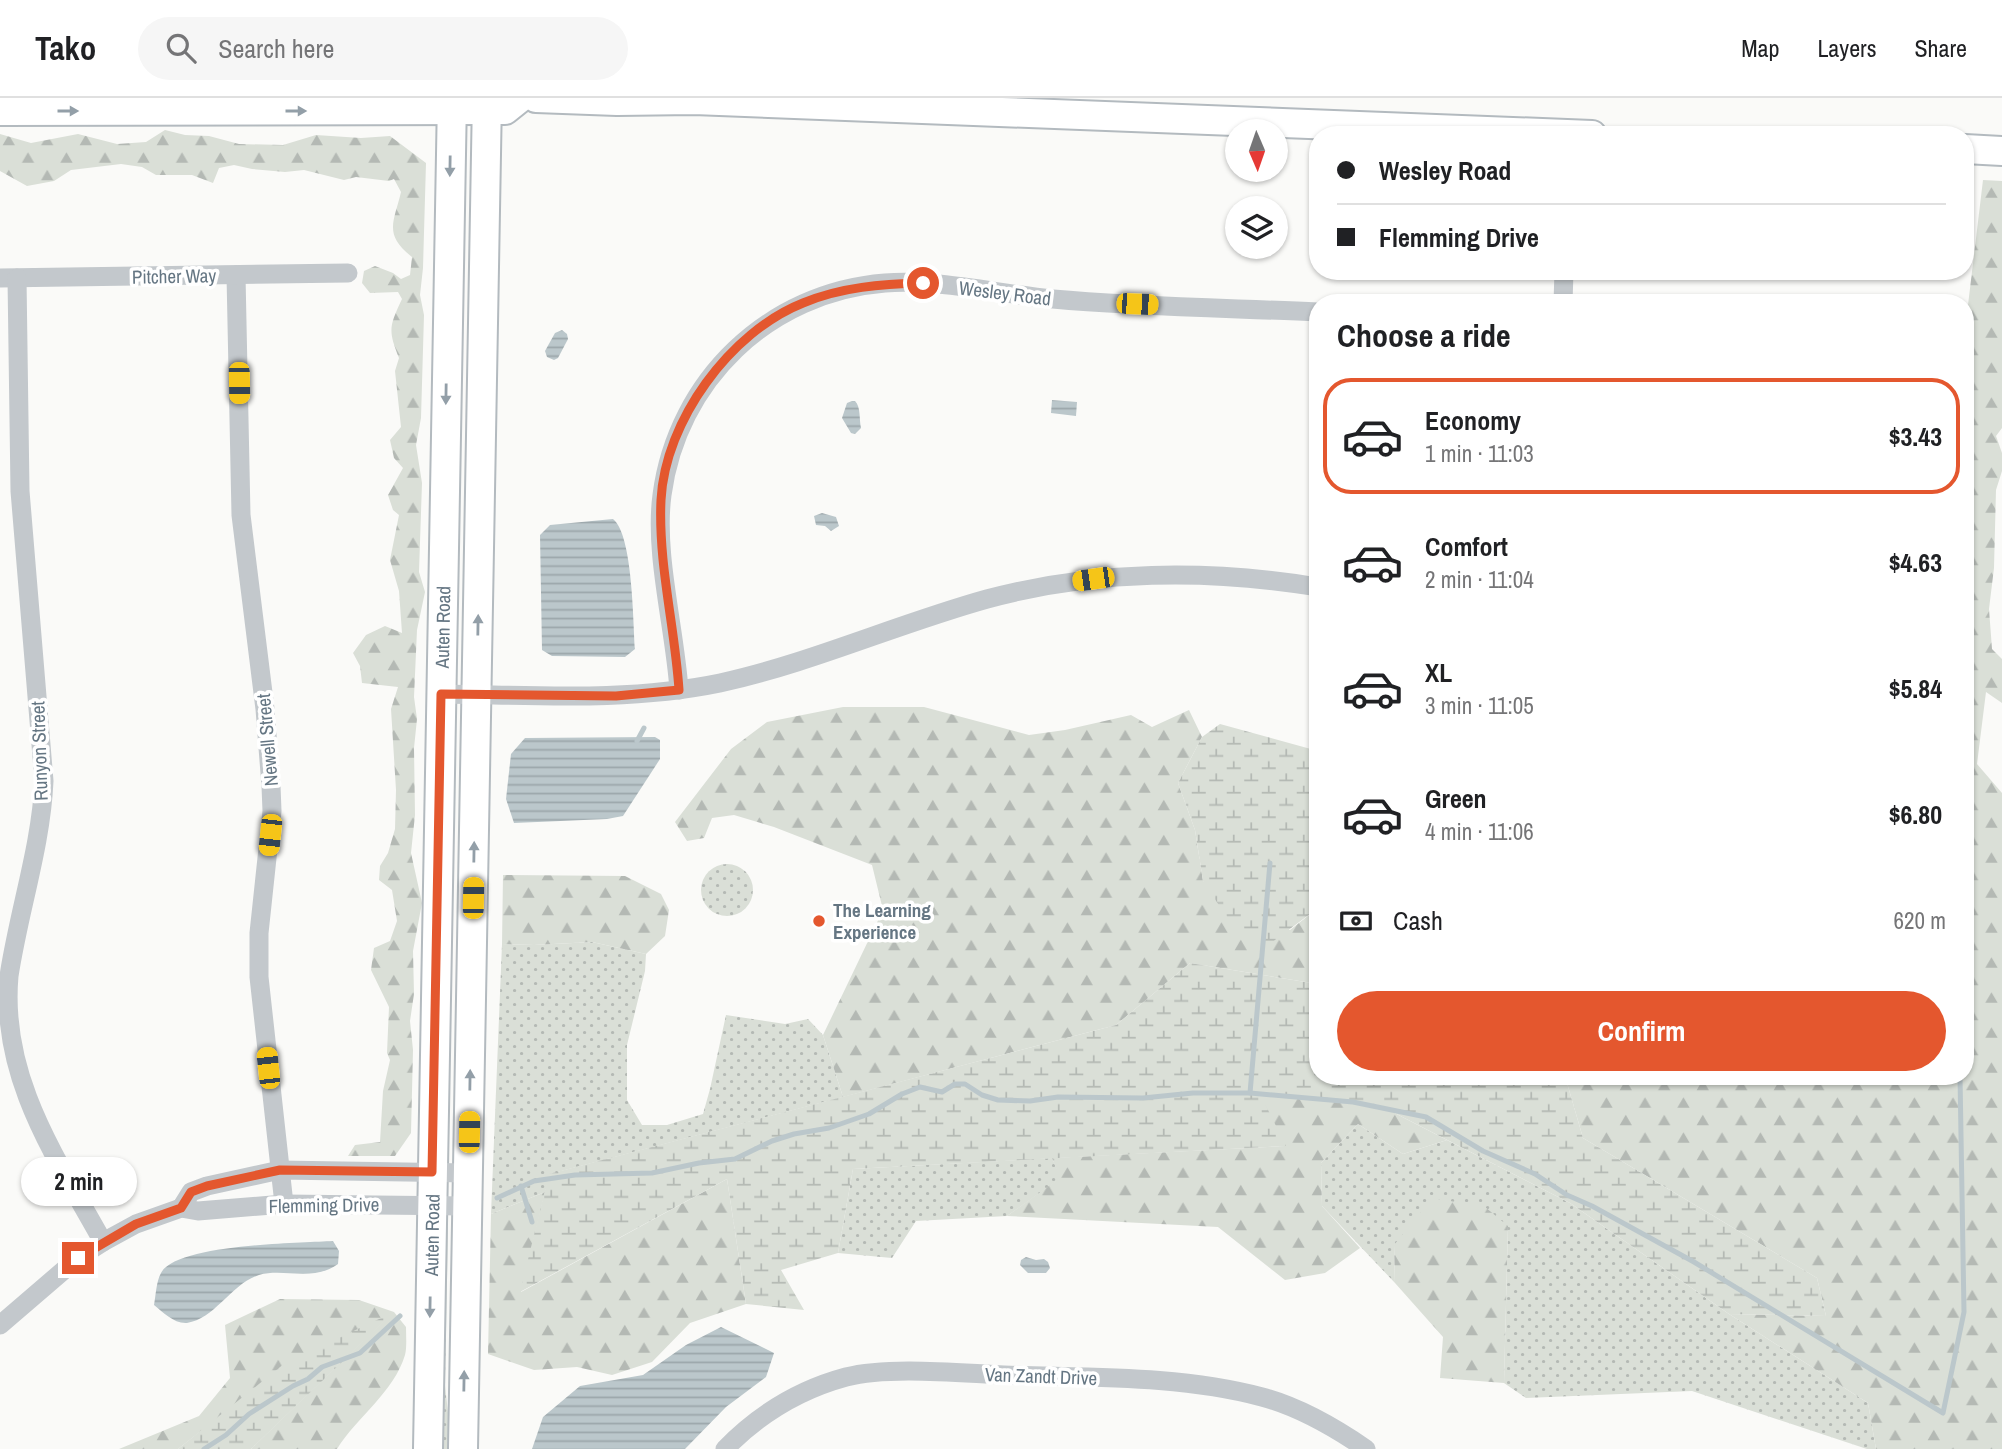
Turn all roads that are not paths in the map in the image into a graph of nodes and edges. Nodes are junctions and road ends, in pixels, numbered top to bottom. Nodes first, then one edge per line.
1 (520, 98) edge
2 (536, 98) edge
3 (487, 104) edge
4 (452, 105) edge
5 (0, 111) edge
6 (1363, 126) edge
7 (1974, 149) edge
8 (2002, 151) edge
9 (348, 273) dead end
10 (236, 275) junction
11 (9, 278) edge
12 (1309, 312) edge
13 (1309, 585) edge
14 (679, 690) junction
15 (441, 694) junction
16 (477, 694) junction
17 (280, 1170) junction
18 (432, 1172) junction
19 (468, 1173) junction
20 (284, 1203) junction
21 (431, 1205) junction
22 (467, 1206) junction
23 (181, 1208) junction
24 (103, 1242) junction
25 (0, 1325) edge
26 (428, 1449) edge
27 (463, 1449) edge
28 (725, 1449) edge
29 (1366, 1449) edge

1 - 3 street
2 - 6 street
3 - 4 street
16 -> 3 street, Auten Road
5 -> 4 street
4 -> 15 street, Auten Road
7 - 8 street
9 - 10 street, Pitcher Way
10 - 11 street, Pitcher Way
10 - 17 street, Newell Street
11 - 24 street, Runyon Street
12 - 14 street, Wesley Road
13 - 14 street
14 - 16 street
15 - 16 street
15 - 18 street, Auten Road
19 -> 16 street, Auten Road
17 - 18 street, Flemming Drive
17 - 20 street, Newell Street
17 - 23 street, Flemming Drive
18 - 19 street, Flemming Drive
18 - 21 street, Auten Road
19 - 22 street, Auten Road
20 - 21 street, Flemming Drive
20 - 23 street, Flemming Drive
21 - 22 street, Flemming Drive
21 -> 26 street, Auten Road
27 -> 22 street, Auten Road
23 - 24 street, Flemming Drive
24 - 25 street, Flemming Drive
28 - 29 street, Van Zandt Drive

